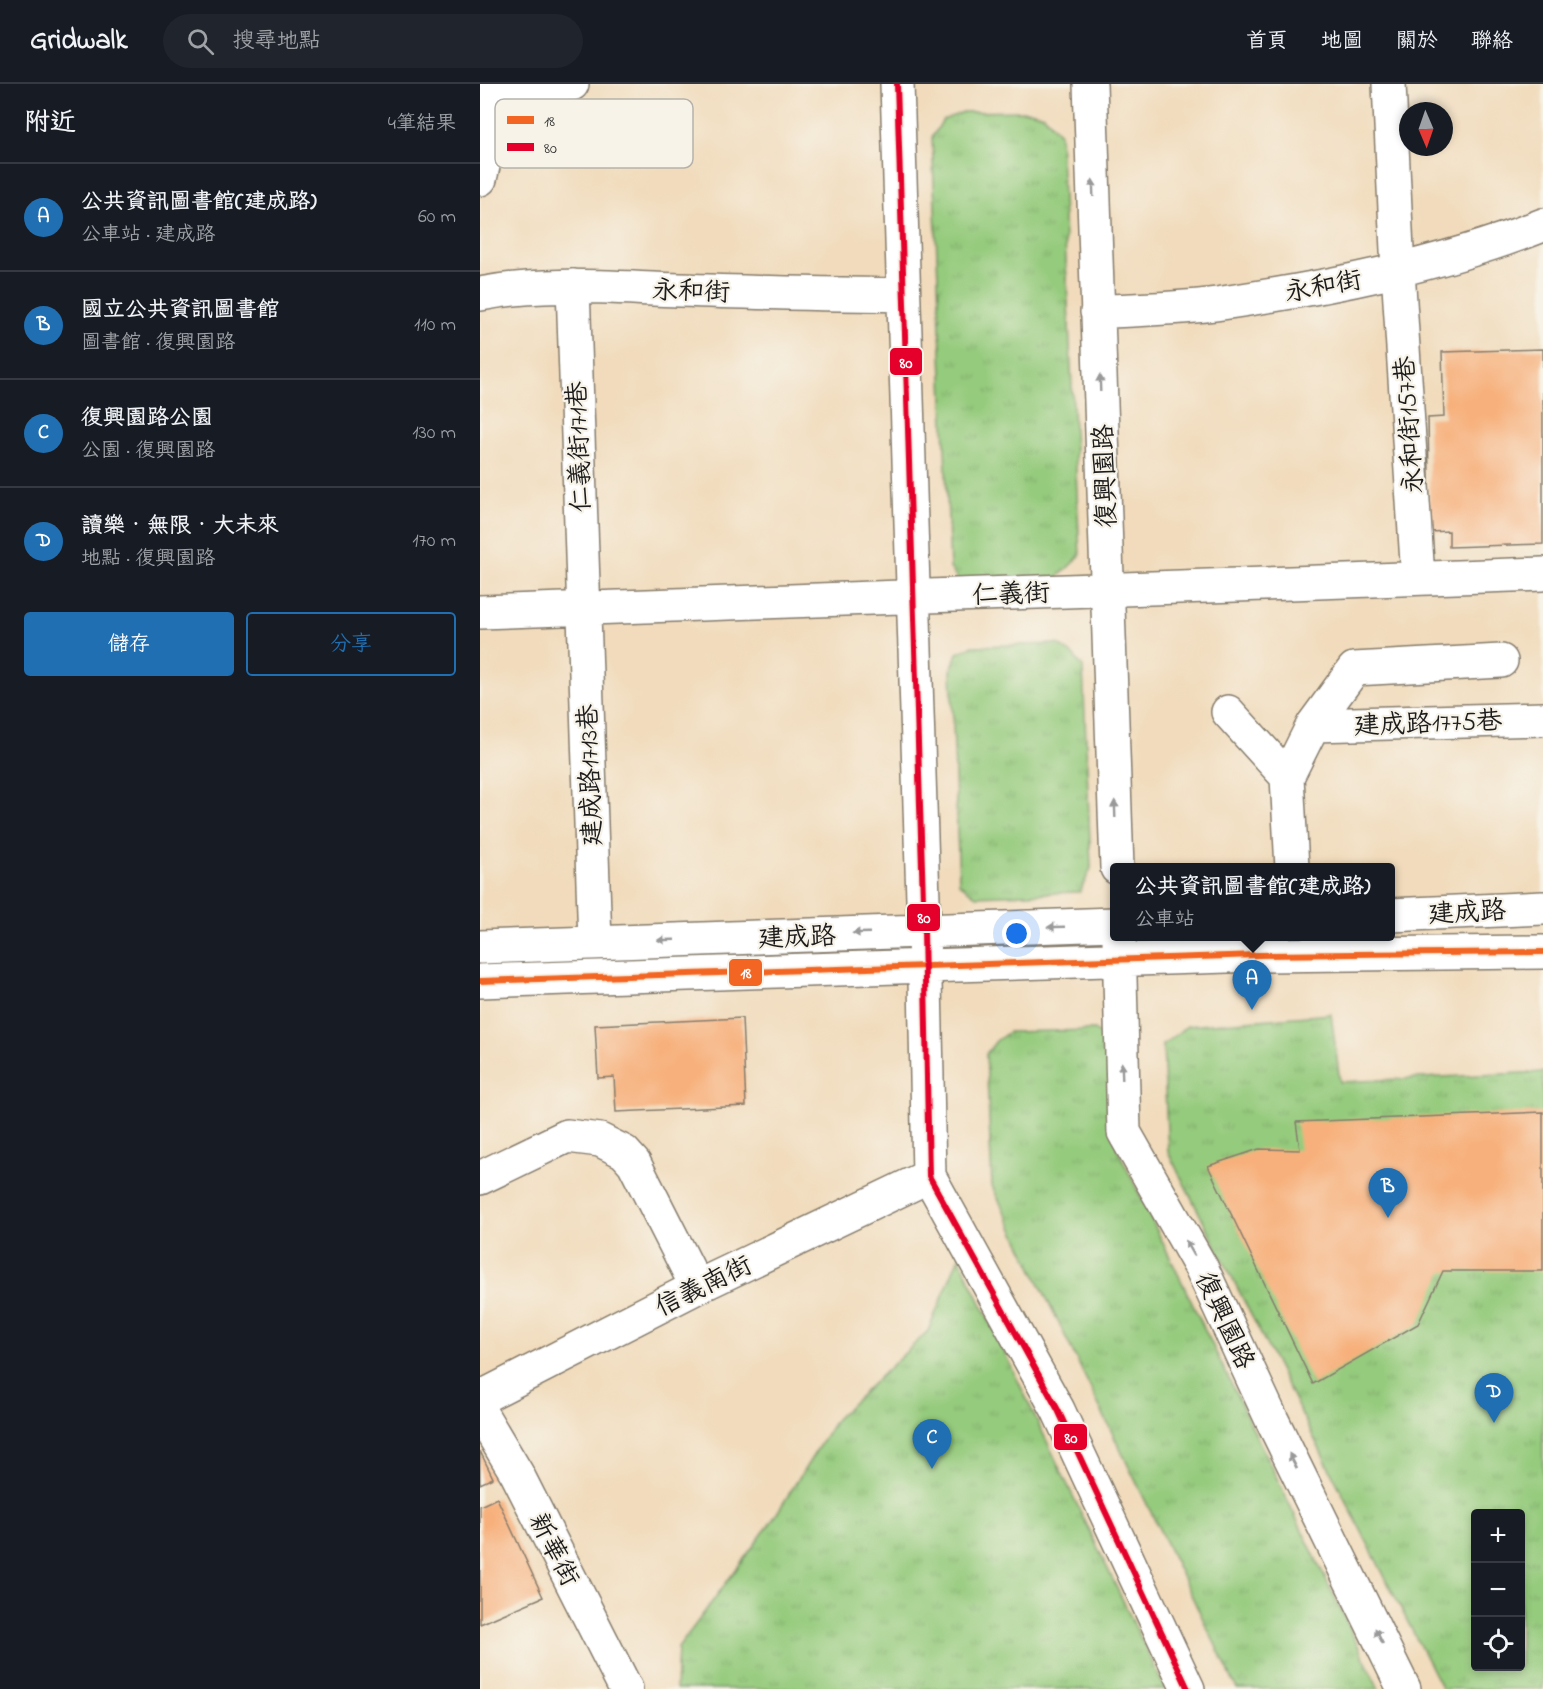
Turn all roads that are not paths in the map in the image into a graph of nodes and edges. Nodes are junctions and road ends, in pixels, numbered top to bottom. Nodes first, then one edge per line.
1 (572, 84) edge
2 (897, 84) edge
3 (1090, 84) edge
4 (1389, 84) edge
5 (495, 86) edge
6 (480, 179) edge
7 (1543, 225) edge
8 (1398, 271) junction
9 (573, 286) junction
10 (480, 294) edge
11 (903, 296) junction
12 (1097, 312) junction
13 (1543, 574) edge
14 (1418, 578) junction
15 (1108, 589) junction
16 (913, 596) junction
17 (582, 608) junction
18 (480, 612) edge
19 (1501, 661) dead end
20 (1228, 712) dead end
21 (1543, 719) edge
22 (1313, 725) junction
23 (1287, 777) junction
24 (1117, 863) edge
25 (1292, 863) edge
26 (1543, 908) edge
27 (1395, 915) edge
28 (1110, 924) edge
29 (924, 931) junction
30 (595, 943) junction
31 (480, 947) edge
32 (1118, 948) edge
33 (1543, 952) edge
34 (925, 967) junction
35 (480, 981) edge
36 (928, 1176) junction
37 (480, 1178) edge
38 (697, 1287) junction
39 (480, 1398) edge
40 (480, 1412) edge
41 (626, 1689) edge
42 (1188, 1689) edge
43 (1404, 1689) edge

1 - 5 street
2 - 11 street
12 -> 3 street, 復興園路
4 - 8 street, 永和街157巷
5 - 6 street
7 - 8 street, 永和街
8 - 12 street, 永和街
8 - 14 street, 永和街157巷
9 - 10 street, 永和街
9 - 11 street, 永和街
9 - 17 street, 仁義街171巷
11 - 16 street
15 -> 12 street, 復興園路
13 - 14 street, 仁義街
14 - 15 street, 仁義街
15 - 16 street, 仁義街
24 -> 15 street, 復興園路
16 - 17 street, 仁義街
16 - 29 street
17 - 18 street, 仁義街
17 - 30 street, 建成路1713巷
19 - 22 street, 建成路1775巷
20 - 23 street
21 - 22 street, 建成路1775巷
22 - 23 street, 建成路1775巷
23 - 25 street, 建成路1775巷
26 - 27 street, 建成路
28 -> 29 street, 建成路
29 -> 30 street, 建成路
29 - 34 street
30 - 31 street, 建成路
32 - 33 street, 建成路
32 - 34 street, 建成路
43 -> 32 street, 復興園路
34 - 35 street, 建成路
34 - 36 street
36 - 38 street, 信義南街
36 - 42 street
37 - 38 street
38 - 39 street, 信義南街
40 - 41 street, 新華街

